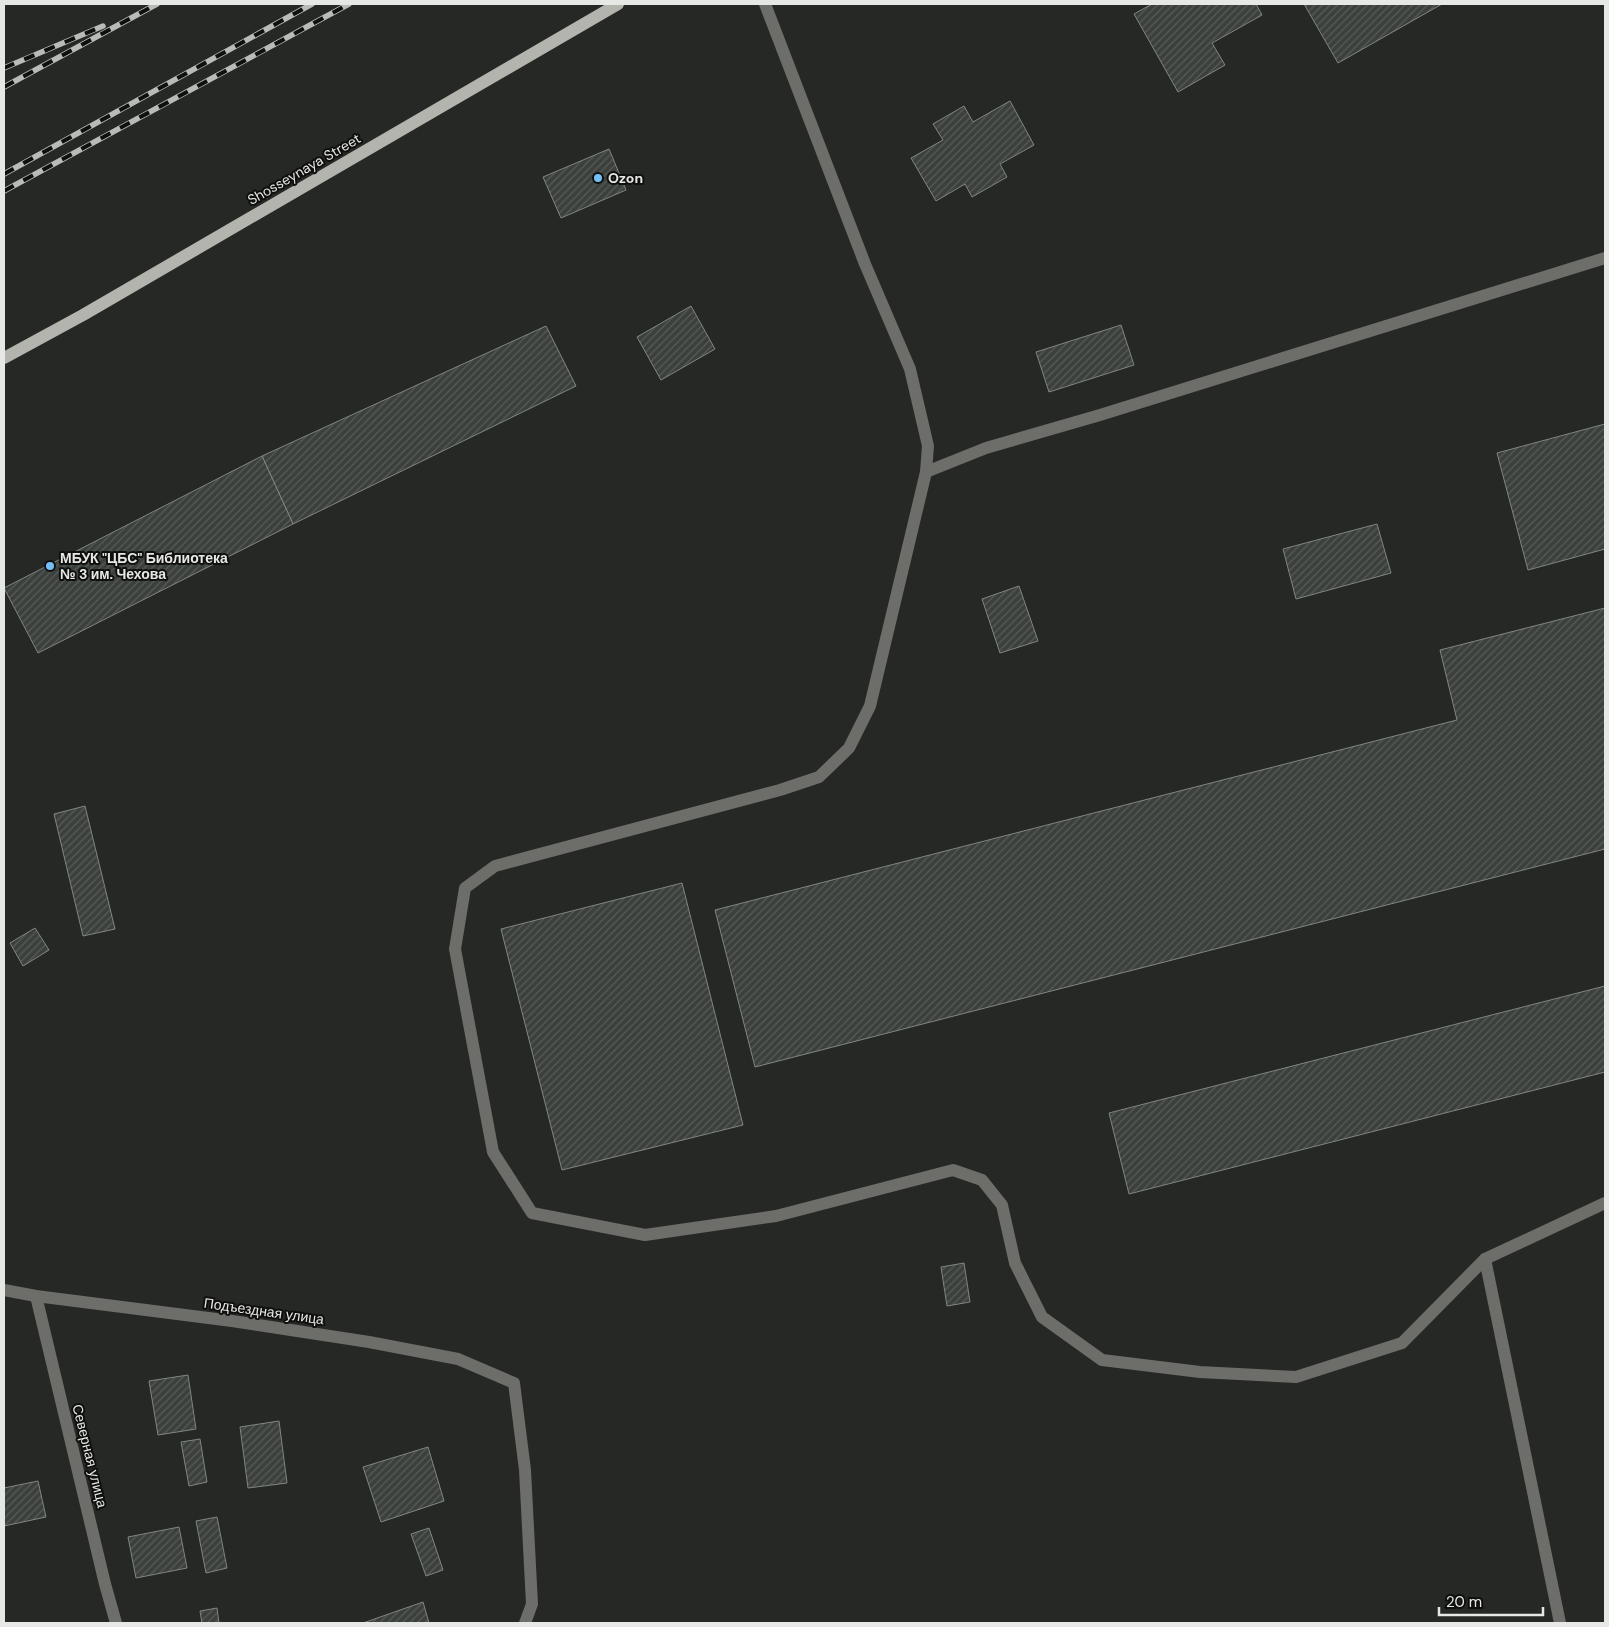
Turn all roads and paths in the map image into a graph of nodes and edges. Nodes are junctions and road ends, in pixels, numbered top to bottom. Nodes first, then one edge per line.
1 (618, 4) edge
2 (765, 4) edge
3 (1605, 258) edge
4 (4, 358) edge
5 (926, 472) junction
6 (1605, 1204) edge
7 (1485, 1259) junction
8 (4, 1290) edge
9 (36, 1296) junction
10 (116, 1623) edge
11 (525, 1623) edge
12 (1560, 1623) edge

1 - 4 main road, Shosseynaya Street
2 - 5 street
3 - 5 street
5 - 7 street
6 - 7 street
7 - 12 street
8 - 9 street, Подъездная улица
9 - 10 street, Северная улица
9 - 11 street, Подъездная улица

